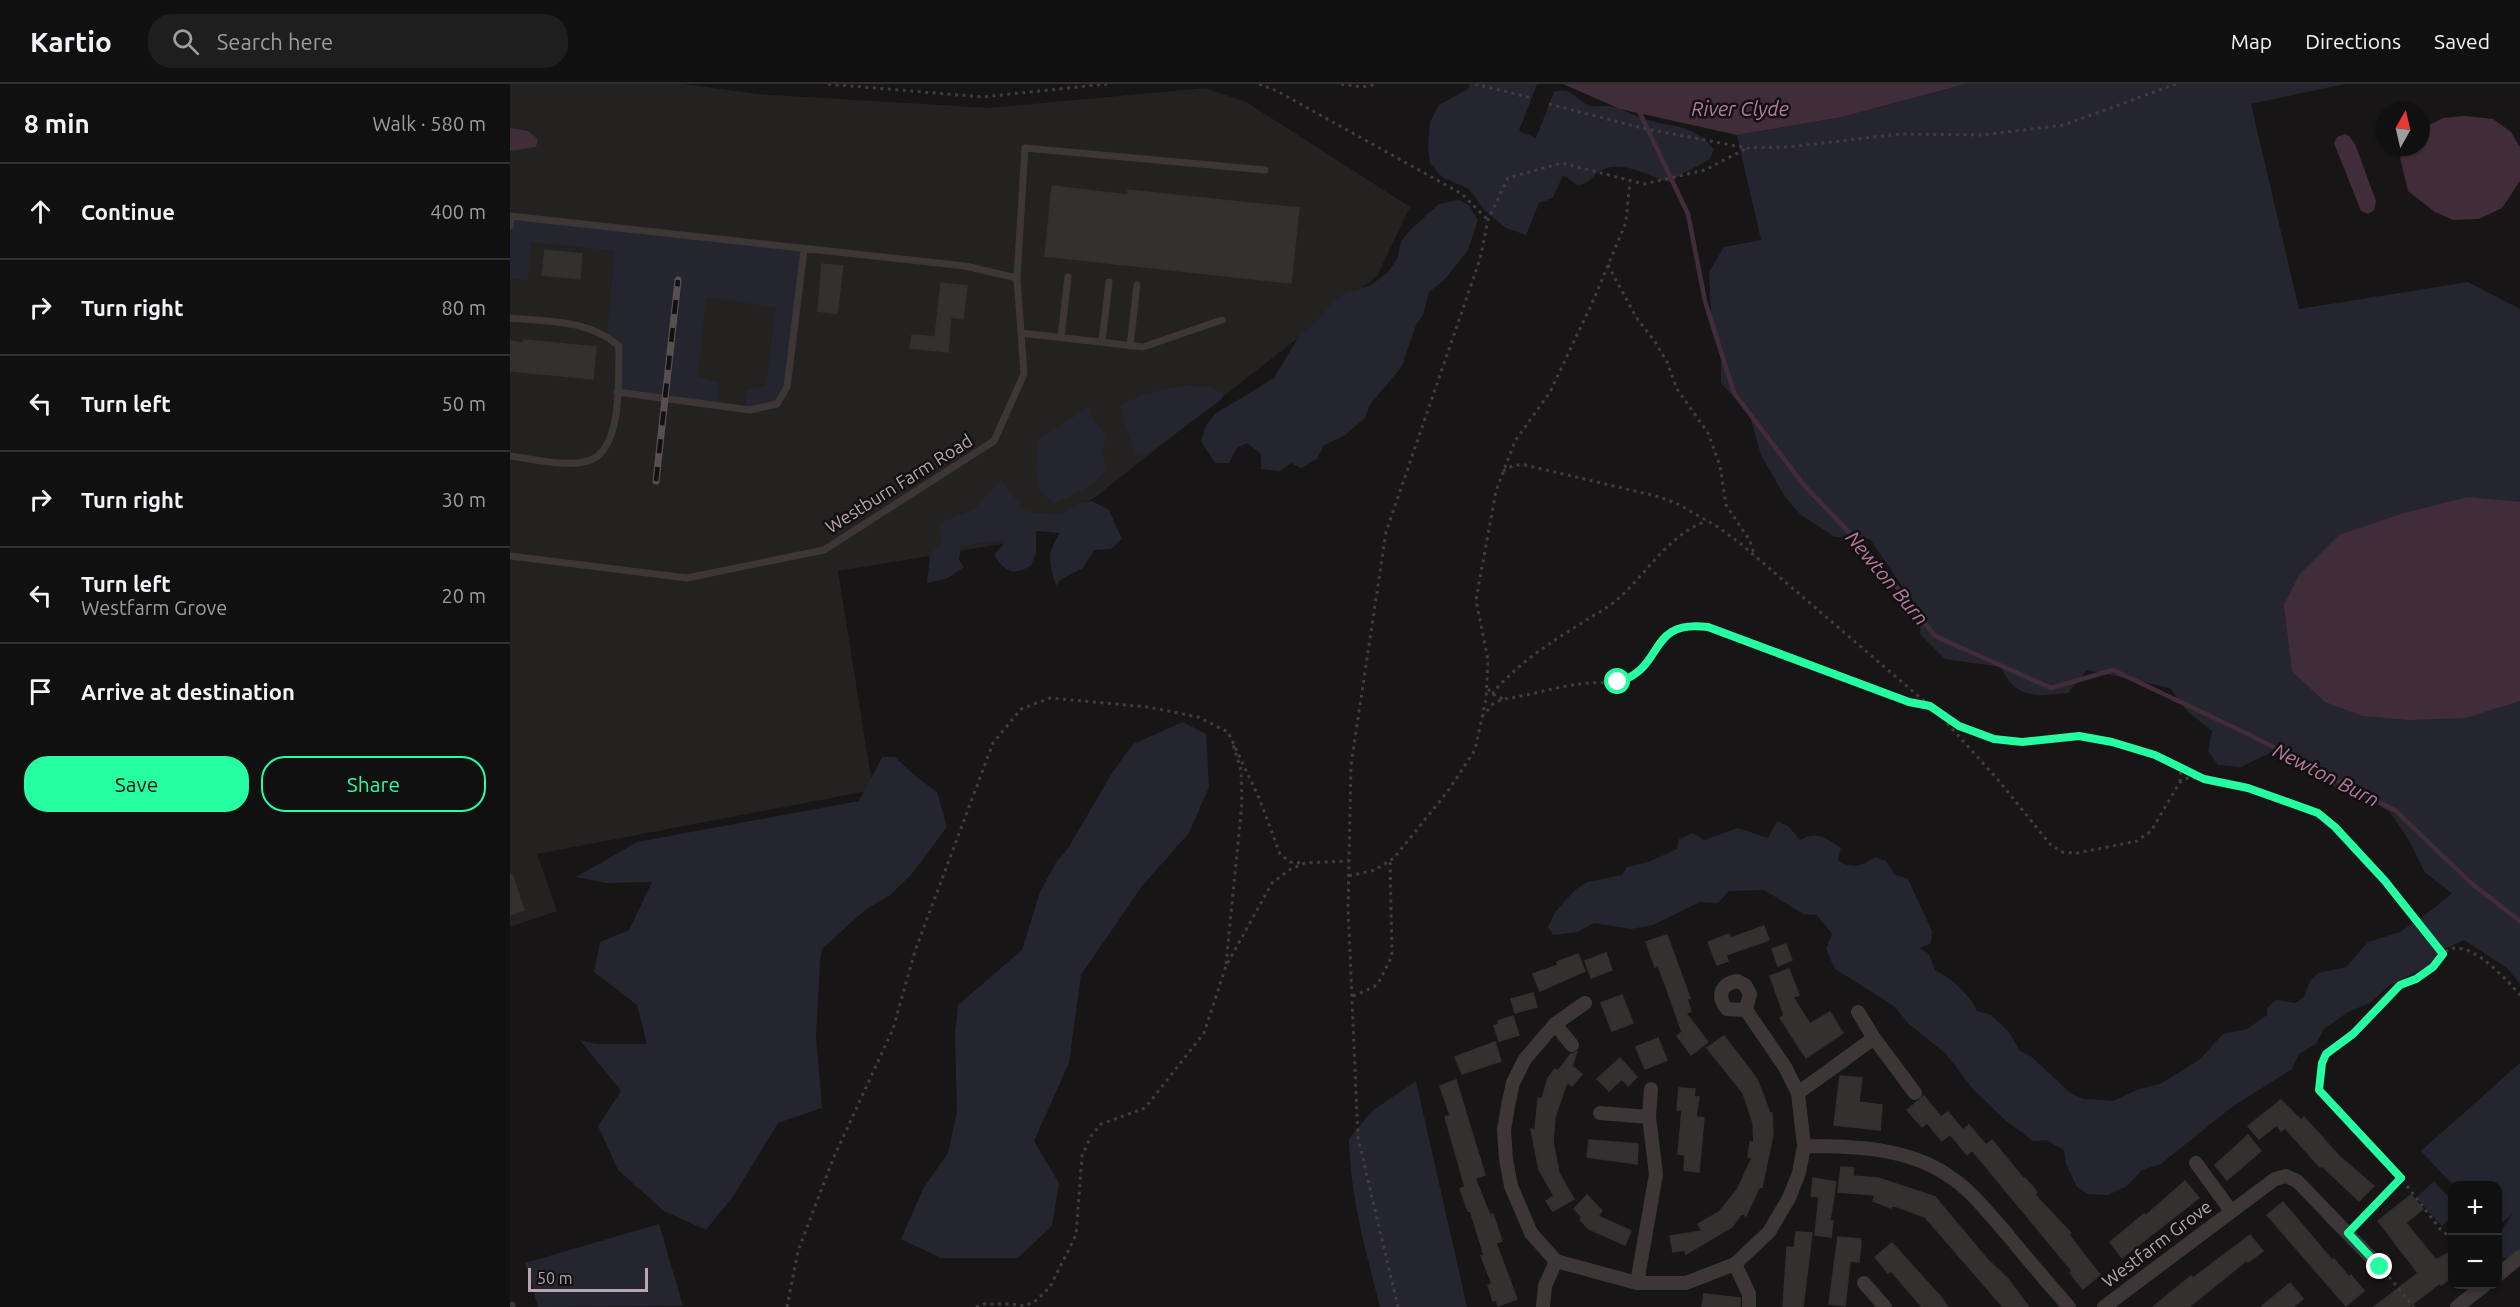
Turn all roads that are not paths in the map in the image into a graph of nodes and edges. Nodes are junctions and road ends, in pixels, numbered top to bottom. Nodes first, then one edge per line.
1 (1265, 170) dead end
2 (510, 216) edge
3 (510, 226) edge
4 (804, 250) junction
5 (1068, 277) dead end
6 (1017, 278) junction
7 (1109, 282) dead end
8 (1137, 285) dead end
9 (510, 318) edge
10 (1222, 320) dead end
11 (1021, 333) junction
12 (1061, 338) junction
13 (1102, 342) junction
14 (1130, 346) junction
15 (617, 393) junction
16 (510, 456) edge
17 (510, 556) edge
18 (1585, 1003) dead end
19 (1746, 1010) dead end
20 (1858, 1012) dead end
21 (1555, 1024) junction
22 (1874, 1038) junction
23 (1572, 1045) dead end
24 (1651, 1089) dead end
25 (1798, 1093) junction
26 (1915, 1093) dead end
27 (1600, 1113) dead end
28 (1649, 1117) junction
29 (1804, 1146) junction
30 (2196, 1163) dead end
31 (2401, 1178) road end
32 (2231, 1210) junction
33 (2348, 1233) junction
34 (2520, 1257) edge
35 (1556, 1261) junction
36 (1735, 1264) junction
37 (2380, 1267) road end
38 (2502, 1272) edge
39 (1637, 1283) junction
40 (1864, 1283) dead end
41 (2480, 1289) edge
42 (1543, 1307) edge
43 (1749, 1307) edge
44 (1885, 1307) edge
45 (2069, 1307) edge
46 (2104, 1307) edge
47 (2457, 1307) edge

1 - 6 lane, Westburn Farm Road
2 - 3 lane
2 - 4 lane
4 - 6 lane
4 - 15 lane
5 - 12 lane
6 - 11 lane, Westburn Farm Road
7 - 13 lane
8 - 14 lane
9 - 15 lane
10 - 14 lane
11 - 12 lane
11 - 17 lane, Westburn Farm Road
12 - 13 lane
13 - 14 lane
15 - 16 lane
18 - 21 street
19 - 25 street
20 - 22 street
21 - 23 street
21 - 35 street
22 - 25 street
22 - 26 street
24 - 28 street
25 - 29 street
27 - 28 street
28 - 39 street
29 - 36 street
29 - 45 street
30 - 32 street, Westfarm Grove
31 - 33 lane
32 - 33 street, Westfarm Grove
32 - 46 street, Westfarm Grove
33 - 37 street, Westfarm Grove
34 - 38 street
35 - 39 street
35 - 42 street
36 - 39 street
36 - 43 street
40 - 44 street
41 - 47 street

